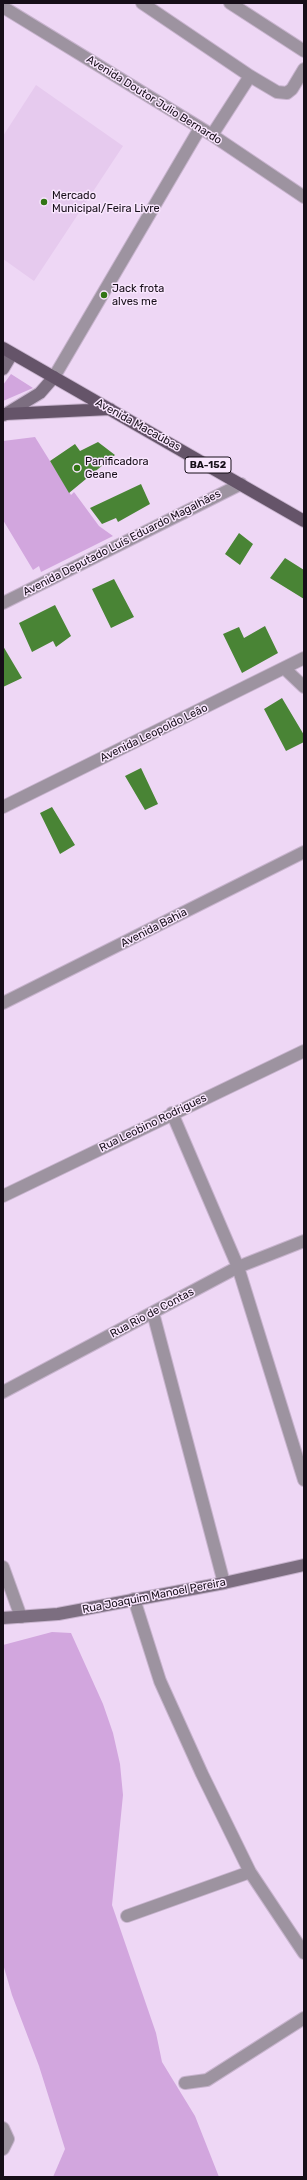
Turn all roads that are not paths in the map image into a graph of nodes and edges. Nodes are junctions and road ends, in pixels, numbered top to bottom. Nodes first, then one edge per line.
1 (142, 3) edge
2 (230, 3) edge
3 (5, 8) edge
4 (304, 51) edge
5 (304, 69) edge
6 (250, 76) junction
7 (200, 128) junction
8 (212, 135) junction
9 (304, 197) edge
10 (7, 351) edge
11 (3, 369) edge
12 (54, 377) junction
13 (110, 409) junction
14 (4, 415) edge
15 (241, 484) junction
16 (304, 521) edge
17 (3, 603) edge
18 (304, 658) edge
19 (284, 668) junction
20 (304, 687) edge
21 (3, 807) edge
22 (304, 852) edge
23 (3, 1003) edge
24 (304, 1051) edge
25 (172, 1113) junction
26 (3, 1196) edge
27 (304, 1241) edge
28 (238, 1267) junction
29 (153, 1313) junction
30 (3, 1392) edge
31 (304, 1480) edge
32 (304, 1565) edge
33 (3, 1567) edge
34 (224, 1583) junction
35 (134, 1599) junction
36 (21, 1617) junction
37 (3, 1618) edge
38 (250, 1872) junction
39 (127, 1916) dead end
40 (304, 1953) edge
41 (304, 2018) edge
42 (185, 2083) dead end
43 (3, 2128) edge
44 (3, 2149) edge

1 - 6 street
2 - 4 street
3 - 7 street, Avenida Doutor Julio Bernardo
5 - 6 street
6 - 8 street
7 - 8 street, Avenida Doutor Julio Bernardo
7 - 12 street
8 - 9 street, Avenida Doutor Julio Bernardo
10 - 11 street
10 - 12 main road, BA-152
12 - 13 main road, Avenida Macaúbas / BA-152
12 - 14 street
13 - 14 main road
13 - 15 main road, Avenida Macaúbas / BA-152
15 - 16 main road, Avenida Macaúbas / BA-152
15 - 17 street, Avenida Deputado Luís Eduardo Magalhães
18 - 19 street, Avenida Leopoldo Leão
19 - 20 street
19 - 21 street, Avenida Leopoldo Leão
22 - 23 street, Avenida Bahia
24 - 25 street, Rua Leobino Rodrigues
25 - 26 street, Rua Leobino Rodrigues
25 - 28 street
27 - 28 street, Rua Rio de Contas
28 - 29 street, Rua Rio de Contas
28 - 31 street
29 - 30 street, Rua Rio de Contas
29 - 34 street
32 - 34 street, Rua Joaquim Manoel Pereira
33 - 36 street
34 - 35 street, Rua Joaquim Manoel Pereira
35 - 36 street, Rua Joaquim Manoel Pereira
35 - 38 street
36 - 37 street, Rua Joaquim Manoel Pereira
38 - 39 street
38 - 40 street
41 - 42 street
43 - 44 street

